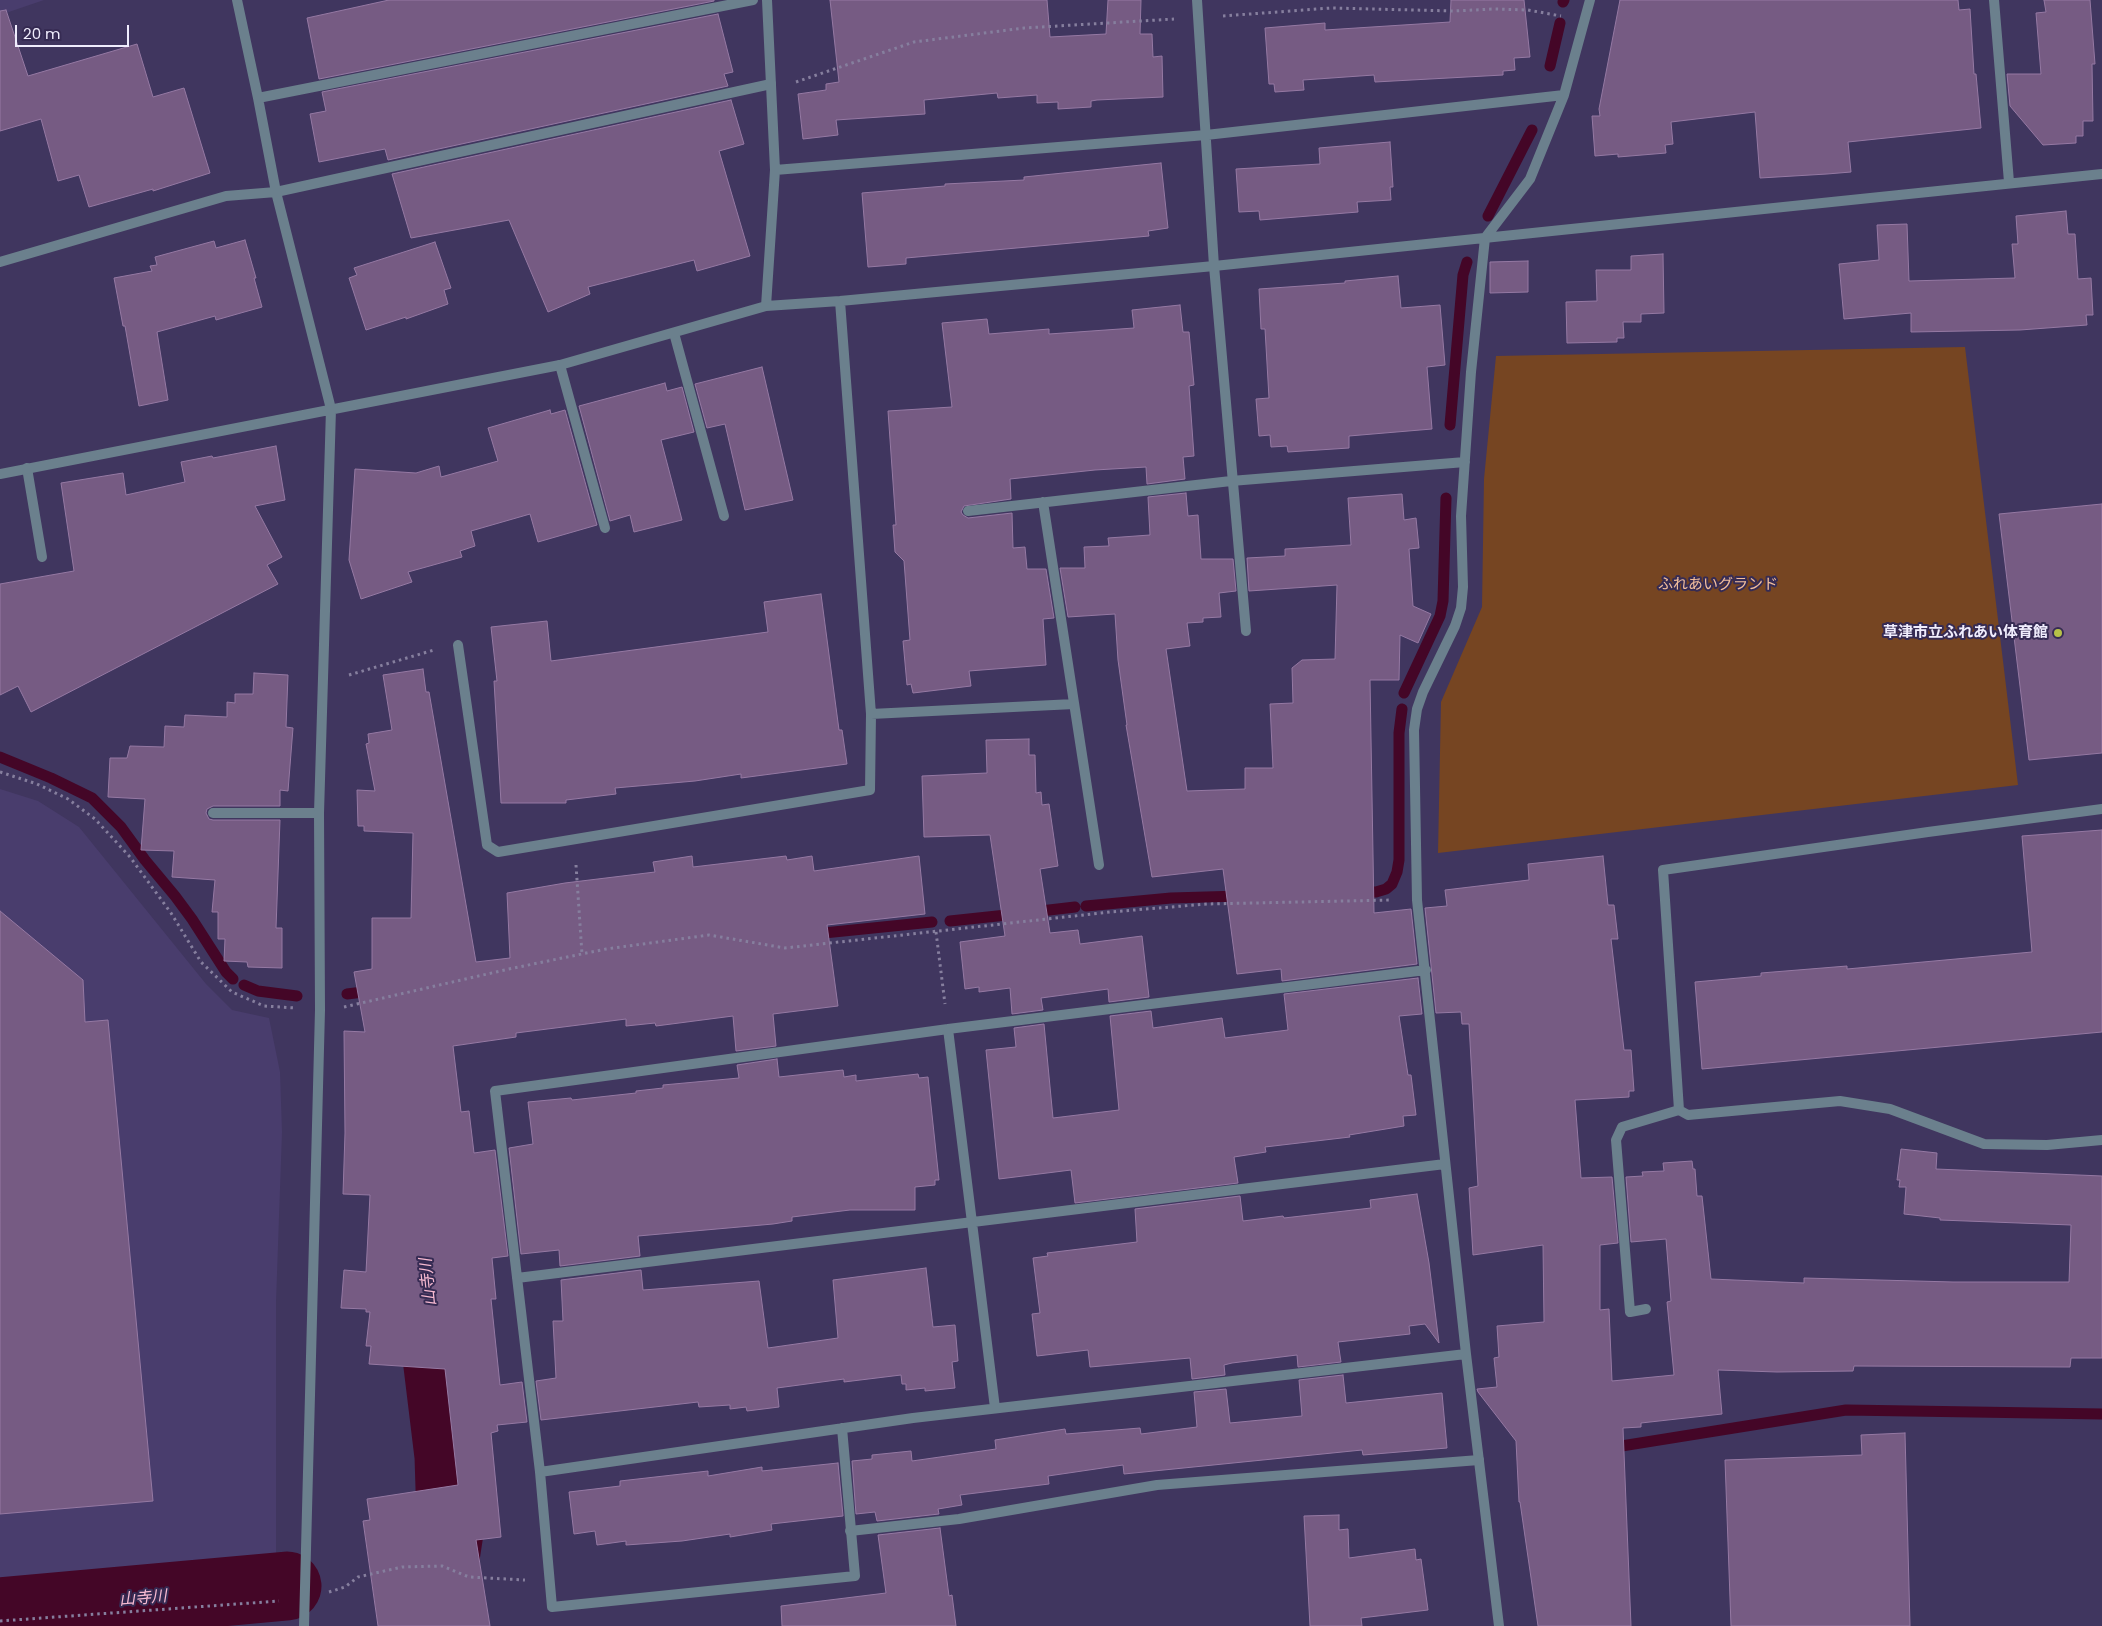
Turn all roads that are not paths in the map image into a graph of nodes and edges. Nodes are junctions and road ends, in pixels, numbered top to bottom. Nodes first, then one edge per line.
1 (236, 0) edge
2 (752, 0) edge
3 (767, 0) edge
4 (1197, 0) edge
5 (1590, 0) edge
6 (1994, 0) edge
7 (771, 84) junction
8 (1564, 95) junction
9 (258, 98) junction
10 (1206, 135) junction
11 (775, 170) junction
12 (2102, 174) edge
13 (2009, 182) junction
14 (276, 192) junction
15 (1485, 238) junction
16 (0, 262) edge
17 (1214, 266) junction
18 (840, 301) junction
19 (766, 306) junction
20 (674, 333) junction
21 (560, 365) junction
22 (331, 409) junction
23 (1465, 462) junction
24 (27, 468) junction
25 (0, 474) edge
26 (1231, 481) junction
27 (1043, 502) junction
28 (968, 511) dead end
29 (724, 516) dead end
30 (606, 528) dead end
31 (42, 557) dead end
32 (1246, 631) dead end
33 (458, 645) road end
34 (1074, 704) junction
35 (871, 714) junction
36 (2102, 809) edge
37 (213, 813) dead end
38 (318, 813) junction
39 (1099, 865) dead end
40 (1426, 970) junction
41 (948, 1029) junction
42 (1679, 1110) junction
43 (2102, 1140) edge
44 (1445, 1164) junction
45 (973, 1223) junction
46 (517, 1278) junction
47 (1646, 1309) dead end
48 (1466, 1354) junction
49 (995, 1408) junction
50 (842, 1428) junction
51 (1479, 1460) junction
52 (540, 1472) junction
53 (850, 1531) junction
54 (304, 1626) edge
55 (1499, 1626) edge

1 - 9 street
2 - 9 street
3 - 7 street
4 - 10 street
5 - 8 street
6 - 13 street
7 - 11 street
7 - 14 street
8 - 10 street
8 - 15 street
9 - 14 street
10 - 11 street
10 - 17 street
11 - 19 street
12 - 13 street
13 - 15 street
14 - 16 street
14 - 22 street
15 - 17 street
15 - 23 street
17 - 18 street
17 - 26 street
18 - 19 street
18 - 35 street
19 - 20 street
20 - 21 street
20 - 29 street
21 - 22 street
21 - 30 street
22 - 24 street
22 - 38 street
23 - 26 street
23 - 40 street
24 - 25 street
24 - 31 street
26 - 27 street
26 - 32 street
27 - 28 street
27 - 34 street
33 - 35 street
34 - 35 street
34 - 39 street
36 - 42 street
37 - 38 street
38 - 54 street
40 - 41 street
40 - 44 street
41 - 45 street
41 - 46 street
42 - 43 street
42 - 47 street
44 - 45 street
44 - 48 street
45 - 46 street
45 - 49 street
46 - 52 street
48 - 49 street
48 - 51 street
49 - 50 street
50 - 52 street
50 - 53 street
51 - 53 street
51 - 55 street
52 - 53 street

